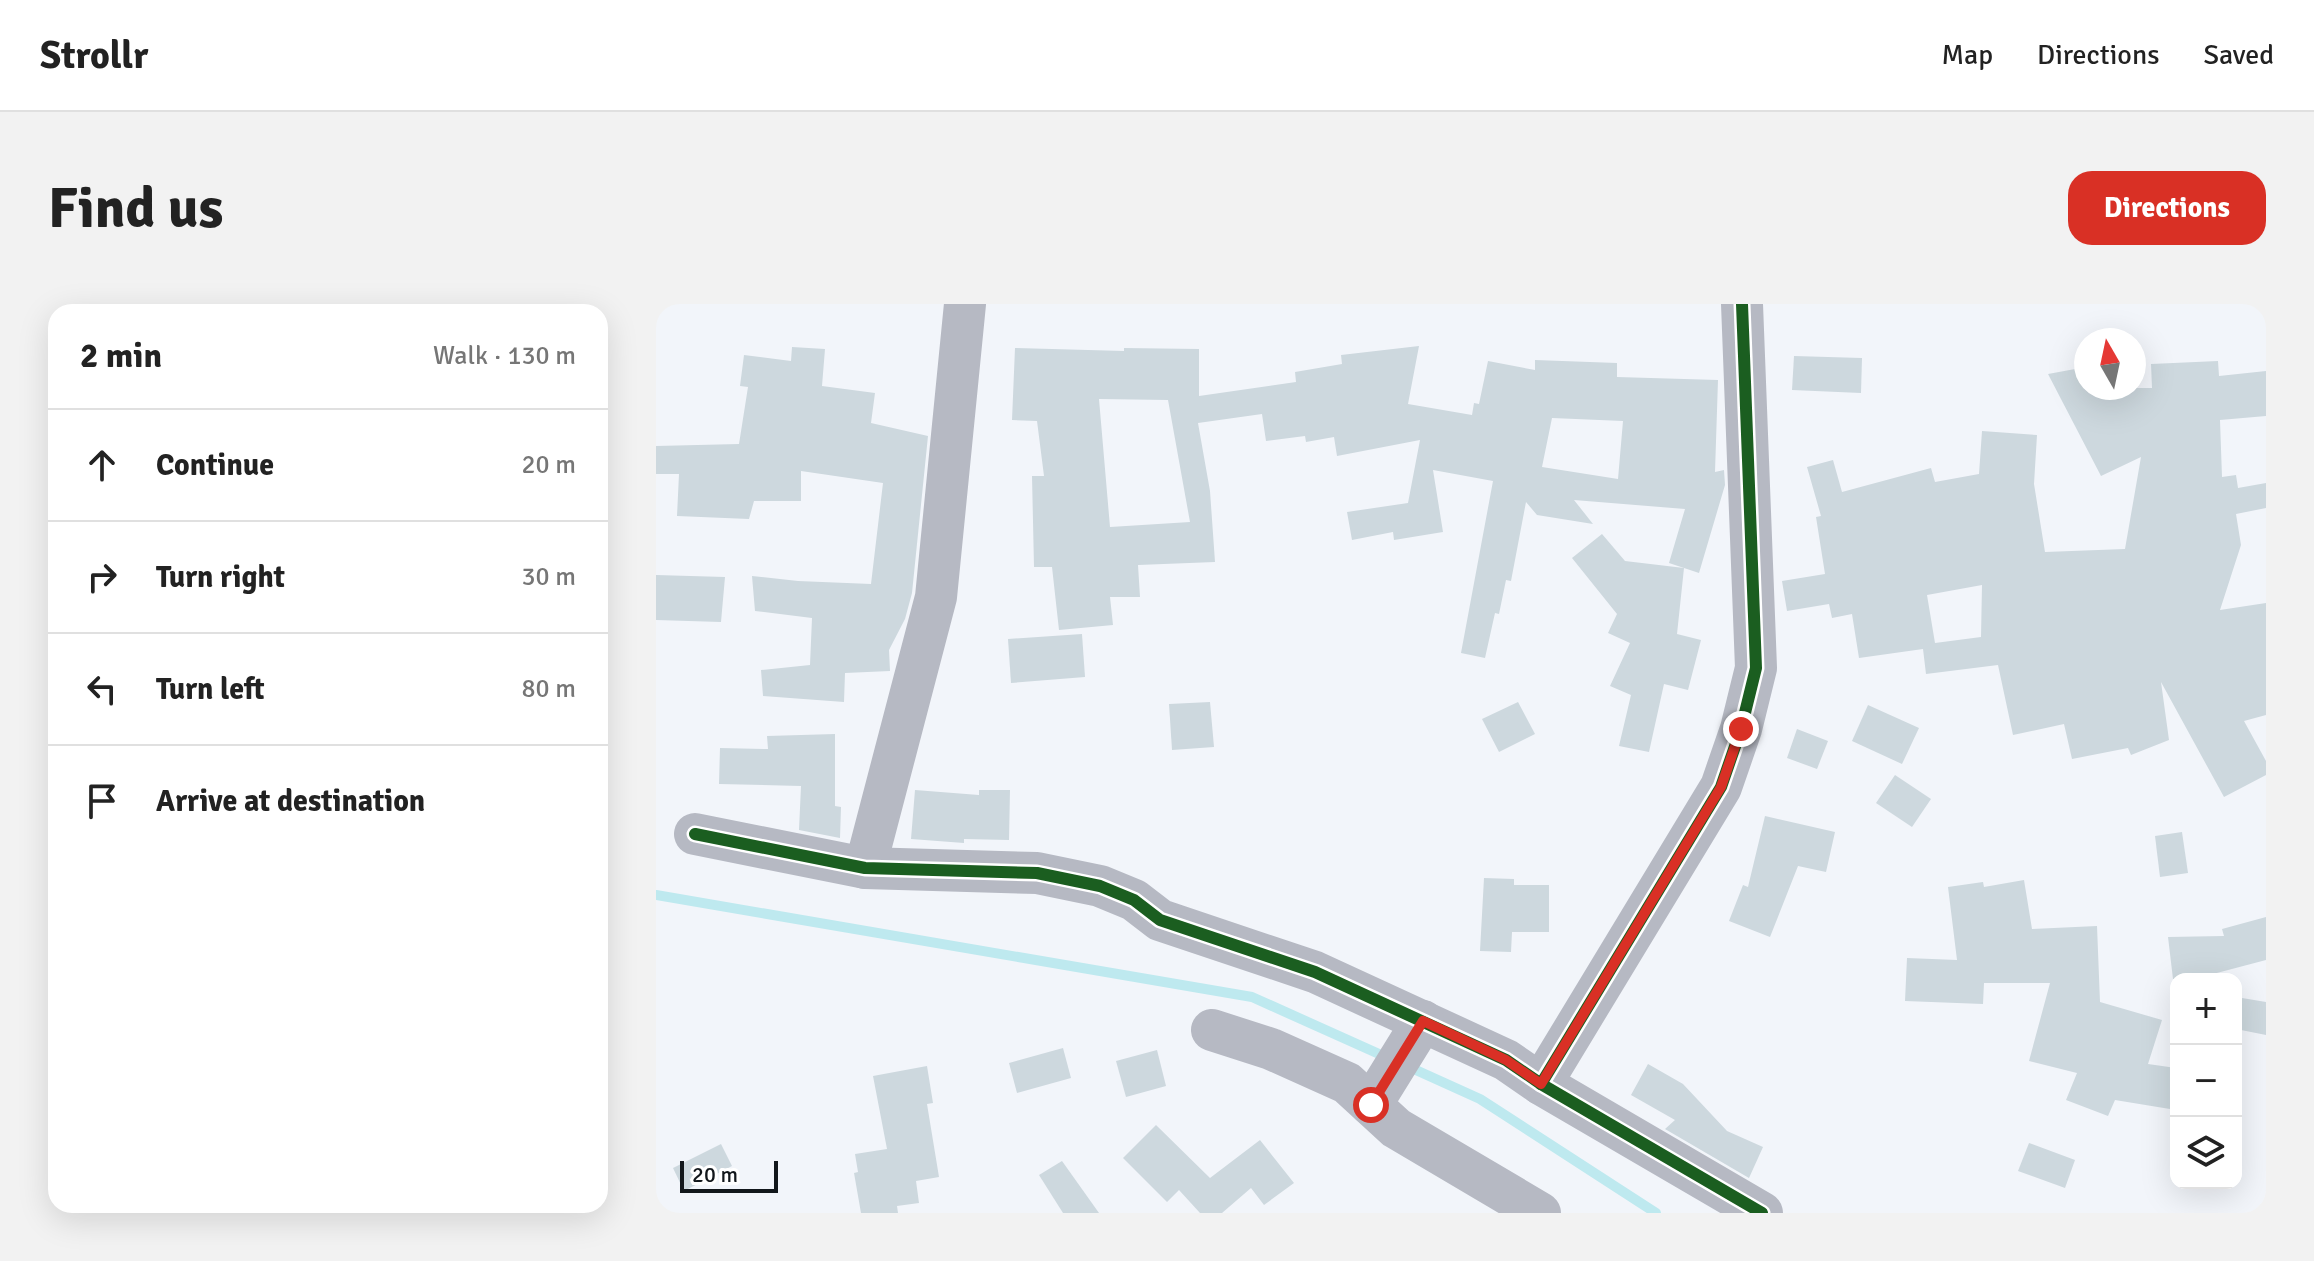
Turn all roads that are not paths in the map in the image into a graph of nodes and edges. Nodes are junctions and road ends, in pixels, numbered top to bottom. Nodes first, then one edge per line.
1 (965, 304) edge
2 (1742, 304) edge
3 (695, 834) dead end
4 (865, 868) junction
5 (1423, 1021) junction
6 (1212, 1030) dead end
7 (1541, 1084) junction
8 (1371, 1105) junction
9 (1540, 1213) edge
10 (1762, 1213) edge

1 - 4 street
2 - 7 street
3 - 4 street
4 - 5 street
5 - 7 street
5 - 8 street
6 - 8 street
7 - 10 street
8 - 9 street

